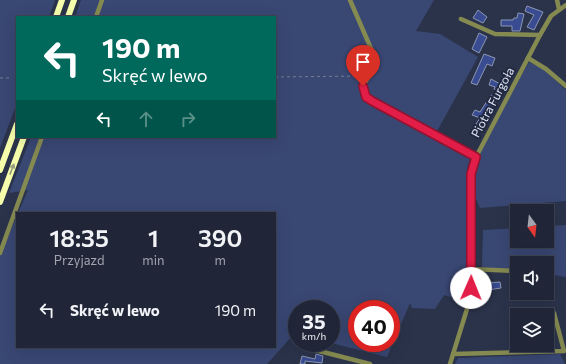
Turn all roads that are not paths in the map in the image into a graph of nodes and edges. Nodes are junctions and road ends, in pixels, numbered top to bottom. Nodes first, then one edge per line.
1 (62, 0) edge
2 (74, 0) edge
3 (102, 0) edge
4 (350, 0) edge
5 (557, 0) edge
6 (566, 5) edge
7 (559, 9) junction
8 (56, 16) edge
9 (68, 16) edge
10 (96, 16) edge
11 (461, 19) dead end
12 (540, 35) junction
13 (528, 58) junction
14 (566, 86) edge
15 (16, 127) edge
16 (24, 138) edge
17 (42, 138) edge
18 (476, 157) junction
19 (0, 170) edge
20 (0, 202) edge
21 (0, 253) edge
22 (471, 269) junction
23 (510, 271) edge
24 (554, 313) dead end
25 (554, 351) edge
26 (322, 352) edge
27 (527, 352) edge
28 (453, 354) junction
29 (370, 364) edge
30 (450, 364) edge

1 - 8 highway
2 - 9 highway
3 - 10 street
4 - 18 street
5 - 7 street
6 - 7 street, Piotra Furgoła
7 - 12 street, Piotra Furgoła
11 - 12 street
12 - 13 street, Piotra Furgoła
13 - 14 street
13 - 18 street, Piotra Furgoła
15 - 19 highway
20 -> 16 highway
17 - 21 street
18 - 22 street, Piotra Furgoła
22 - 23 street
22 - 28 street, Piotra Furgoła
24 - 25 street
26 - 29 street
27 - 28 street
28 - 30 street, Piotra Furgoła

